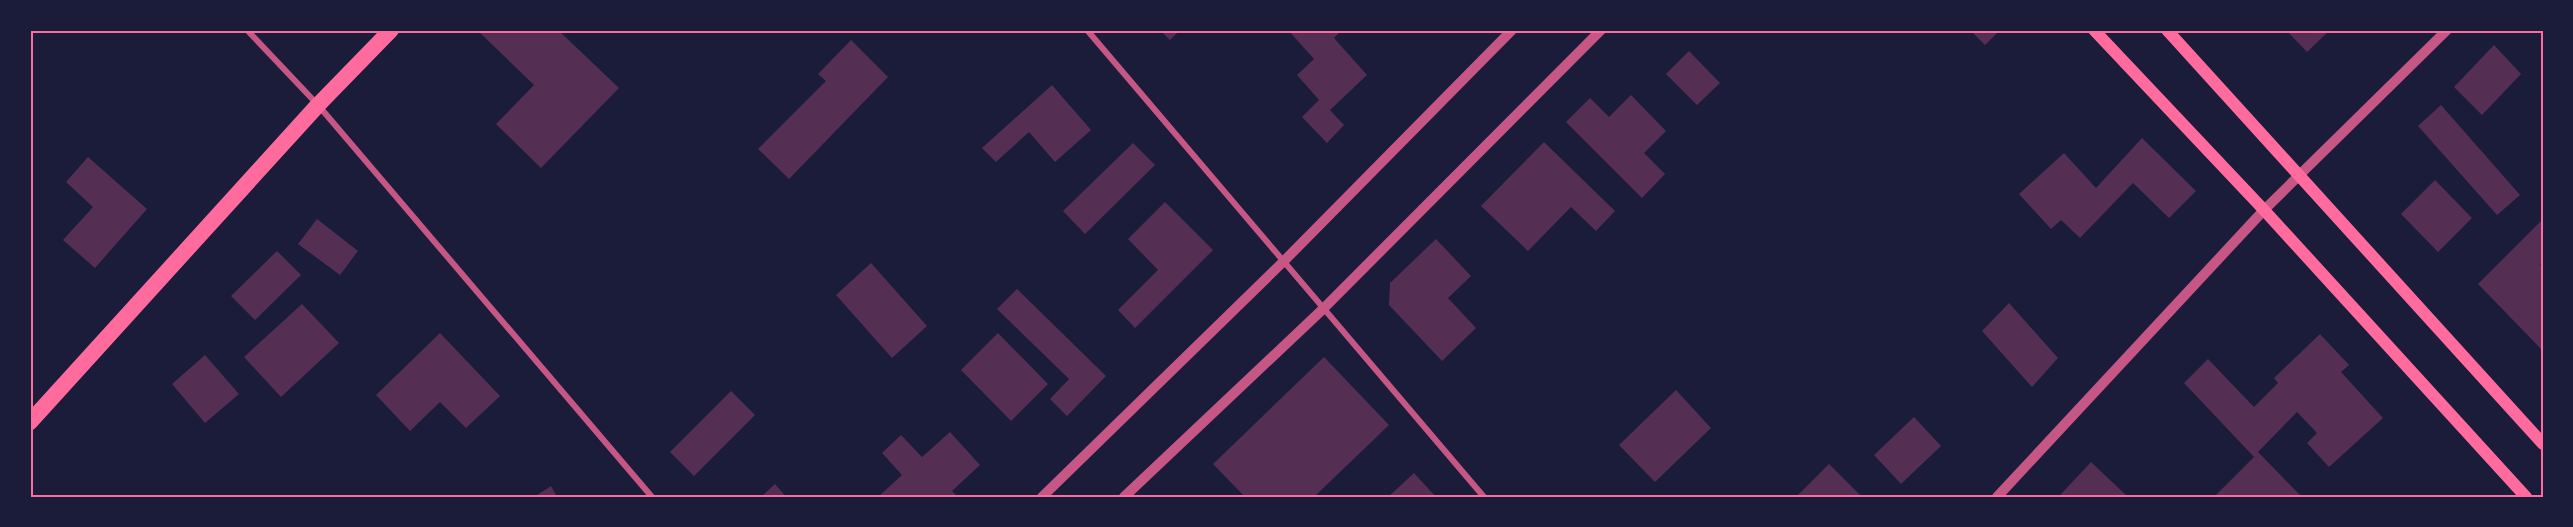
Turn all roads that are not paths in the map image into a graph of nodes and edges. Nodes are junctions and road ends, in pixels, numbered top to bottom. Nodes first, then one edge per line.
1 (247, 30) edge
2 (392, 30) edge
3 (1086, 30) edge
4 (1512, 30) edge
5 (1601, 30) edge
6 (2094, 30) edge
7 (2167, 30) edge
8 (2447, 30) edge
9 (318, 105) junction
10 (2299, 178) junction
11 (2264, 210) junction
12 (1285, 260) junction
13 (1323, 309) junction
14 (30, 422) edge
15 (2543, 444) edge
16 (652, 497) edge
17 (1042, 497) edge
18 (1124, 497) edge
19 (1484, 497) edge
20 (1997, 497) edge
21 (2526, 497) edge

1 - 9 street
2 - 9 highway
3 - 12 street
4 - 12 street
5 - 13 street
6 - 11 main road
7 - 10 main road
8 - 10 street
9 - 14 highway
9 - 16 street
10 - 11 street
10 - 15 main road
11 - 20 street
11 - 21 main road
12 - 13 street
12 - 17 street
13 - 18 street
13 - 19 street

